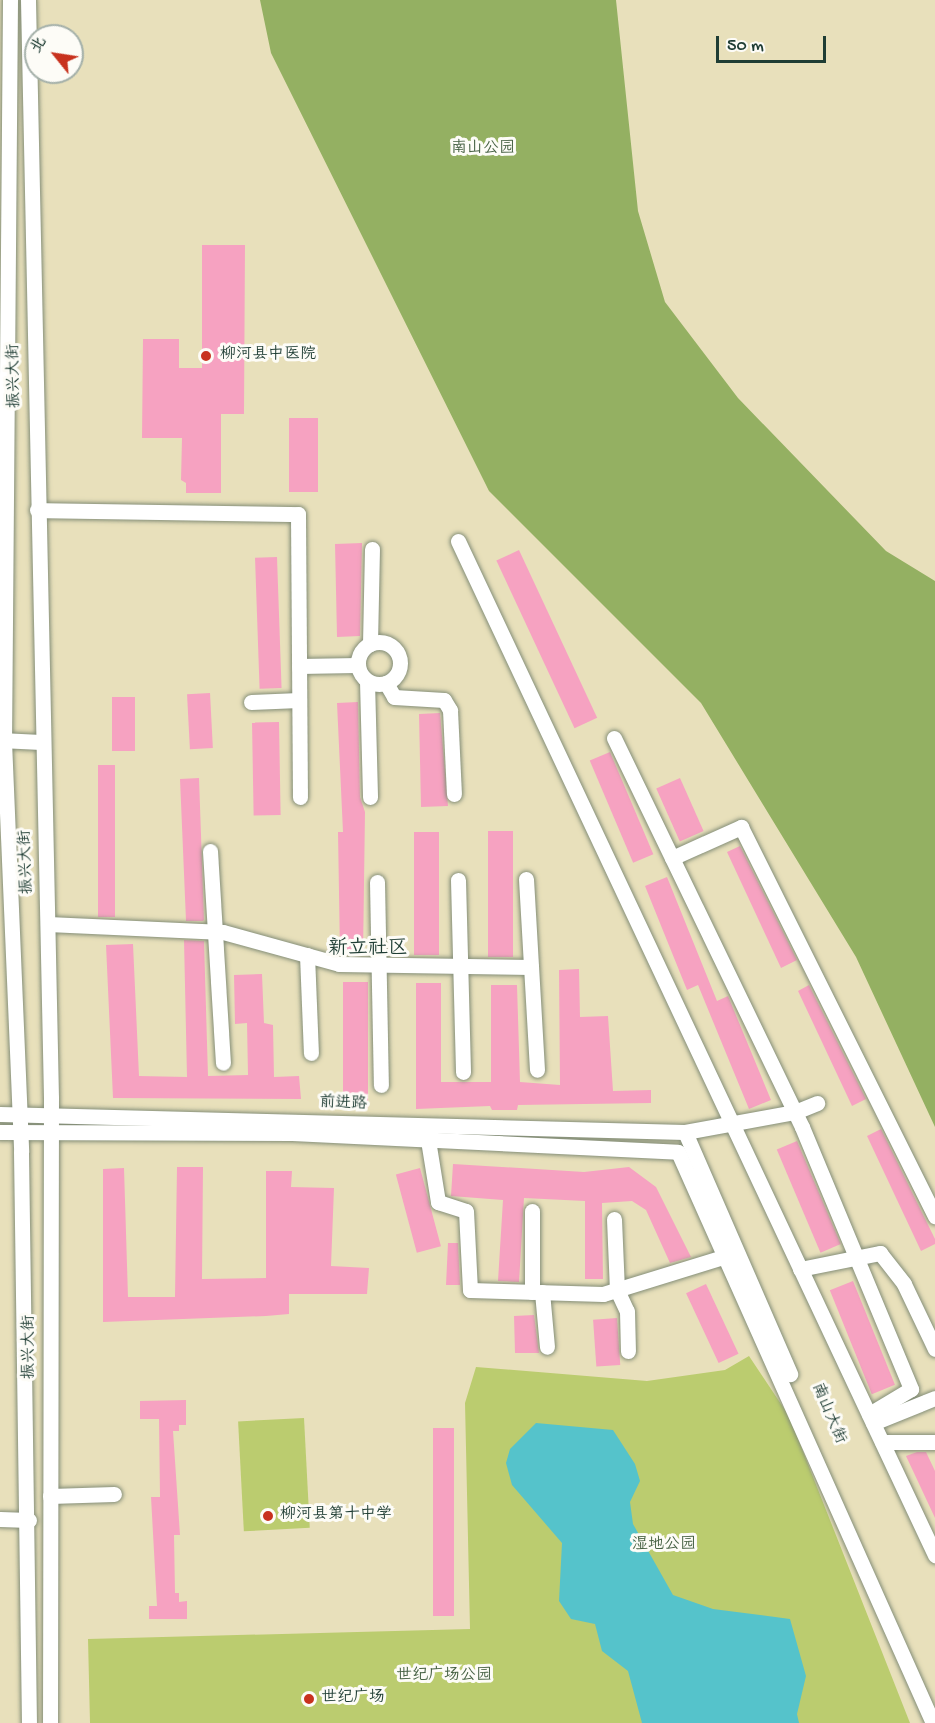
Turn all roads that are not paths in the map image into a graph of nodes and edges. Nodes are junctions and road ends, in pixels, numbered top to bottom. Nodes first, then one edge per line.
1 (9, 0) edge
2 (28, 0) edge
3 (28, 24) edge
4 (4, 50) edge
5 (24, 50) edge
6 (4, 71) edge
7 (24, 73) edge
8 (30, 84) edge
9 (3, 358) edge
10 (3, 413) edge
11 (37, 510) junction
12 (458, 541) dead end
13 (372, 549) dead end
14 (370, 644) junction
15 (357, 665) junction
16 (299, 666) junction
17 (368, 681) junction
18 (386, 683) junction
19 (299, 700) junction
20 (251, 702) dead end
21 (614, 738) dead end
22 (2, 740) edge
23 (41, 741) junction
24 (454, 794) dead end
25 (300, 797) dead end
26 (369, 797) dead end
27 (210, 851) dead end
28 (672, 858) junction
29 (526, 879) dead end
30 (458, 880) dead end
31 (377, 882) dead end
32 (48, 924) junction
33 (215, 932) junction
34 (307, 955) junction
35 (379, 965) junction
36 (460, 966) junction
37 (531, 967) junction
38 (311, 1053) dead end
39 (223, 1063) dead end
40 (537, 1070) dead end
41 (463, 1072) dead end
42 (381, 1085) dead end
43 (817, 1103) dead end
44 (795, 1112) junction
45 (0, 1114) edge
46 (18, 1114) junction
47 (49, 1114) junction
48 (733, 1125) junction
49 (0, 1132) edge
50 (20, 1132) junction
51 (686, 1132) junction
52 (51, 1134) junction
53 (428, 1140) junction
54 (678, 1152) joint
55 (532, 1211) dead end
56 (935, 1216) edge
57 (614, 1219) dead end
58 (723, 1257) junction
59 (854, 1259) junction
60 (800, 1269) junction
61 (616, 1290) junction
62 (537, 1292) junction
63 (547, 1347) dead end
64 (935, 1349) edge
65 (628, 1351) dead end
66 (935, 1398) edge
67 (871, 1418) junction
68 (882, 1442) junction
69 (935, 1442) edge
70 (114, 1494) dead end
71 (50, 1496) junction
72 (0, 1519) edge
73 (29, 1520) junction
74 (935, 1555) edge
75 (935, 1710) edge
76 (29, 1723) edge
77 (50, 1723) edge
78 (933, 1723) edge

1 - 4 street, 振兴大街
2 - 3 street, 振兴大街
4 - 5 street
4 - 6 street, 振兴大街
6 - 7 street
6 - 9 street, 振兴大街
8 - 11 street, 振兴大街
9 - 10 street, 振兴大街
10 - 22 street, 振兴大街
11 - 16 street
11 - 23 street, 振兴大街
12 - 48 street
13 - 14 street
14 - 15 street
14 - 18 street
15 - 16 street
15 - 17 street
16 - 19 street
17 - 18 street
17 - 26 street
18 - 24 street
19 - 20 street
19 - 25 street
21 - 28 street
22 - 23 street
22 - 46 street, 振兴大街
23 - 32 street, 振兴大街
27 - 33 street
28 - 44 street
28 - 56 street
29 - 37 street
30 - 36 street
31 - 35 street
32 - 33 street
32 - 47 street, 振兴大街
33 - 34 street
33 - 39 street
34 - 35 street
34 - 38 street
35 - 36 street
35 - 42 street
36 - 37 street
36 - 41 street
37 - 40 street
43 - 44 street, 前进路
44 - 48 street, 前进路
44 - 59 street
45 - 46 street, 前进路
46 - 47 street, 前进路
46 - 50 street, 振兴大街
47 - 51 street, 前进路
47 - 52 street, 振兴大街
48 - 51 street, 前进路
48 - 60 street
49 - 50 street, 前进路
50 - 52 street, 前进路
50 - 73 street, 振兴大街
51 - 75 street, 南山大街
52 - 53 street, 前进路
52 - 71 street, 振兴大街
53 - 54 street, 前进路
53 - 62 street
54 - 58 street, 南山大街
55 - 62 street
57 - 61 street
58 - 61 street
58 - 78 street, 南山大街
59 - 60 street
59 - 64 street
59 - 67 street
60 - 67 street
61 - 62 street
61 - 65 street
62 - 63 street
66 - 67 street
67 - 68 street
68 - 69 street
68 - 74 street
70 - 71 street
71 - 77 street, 振兴大街
72 - 73 street
73 - 76 street, 振兴大街

